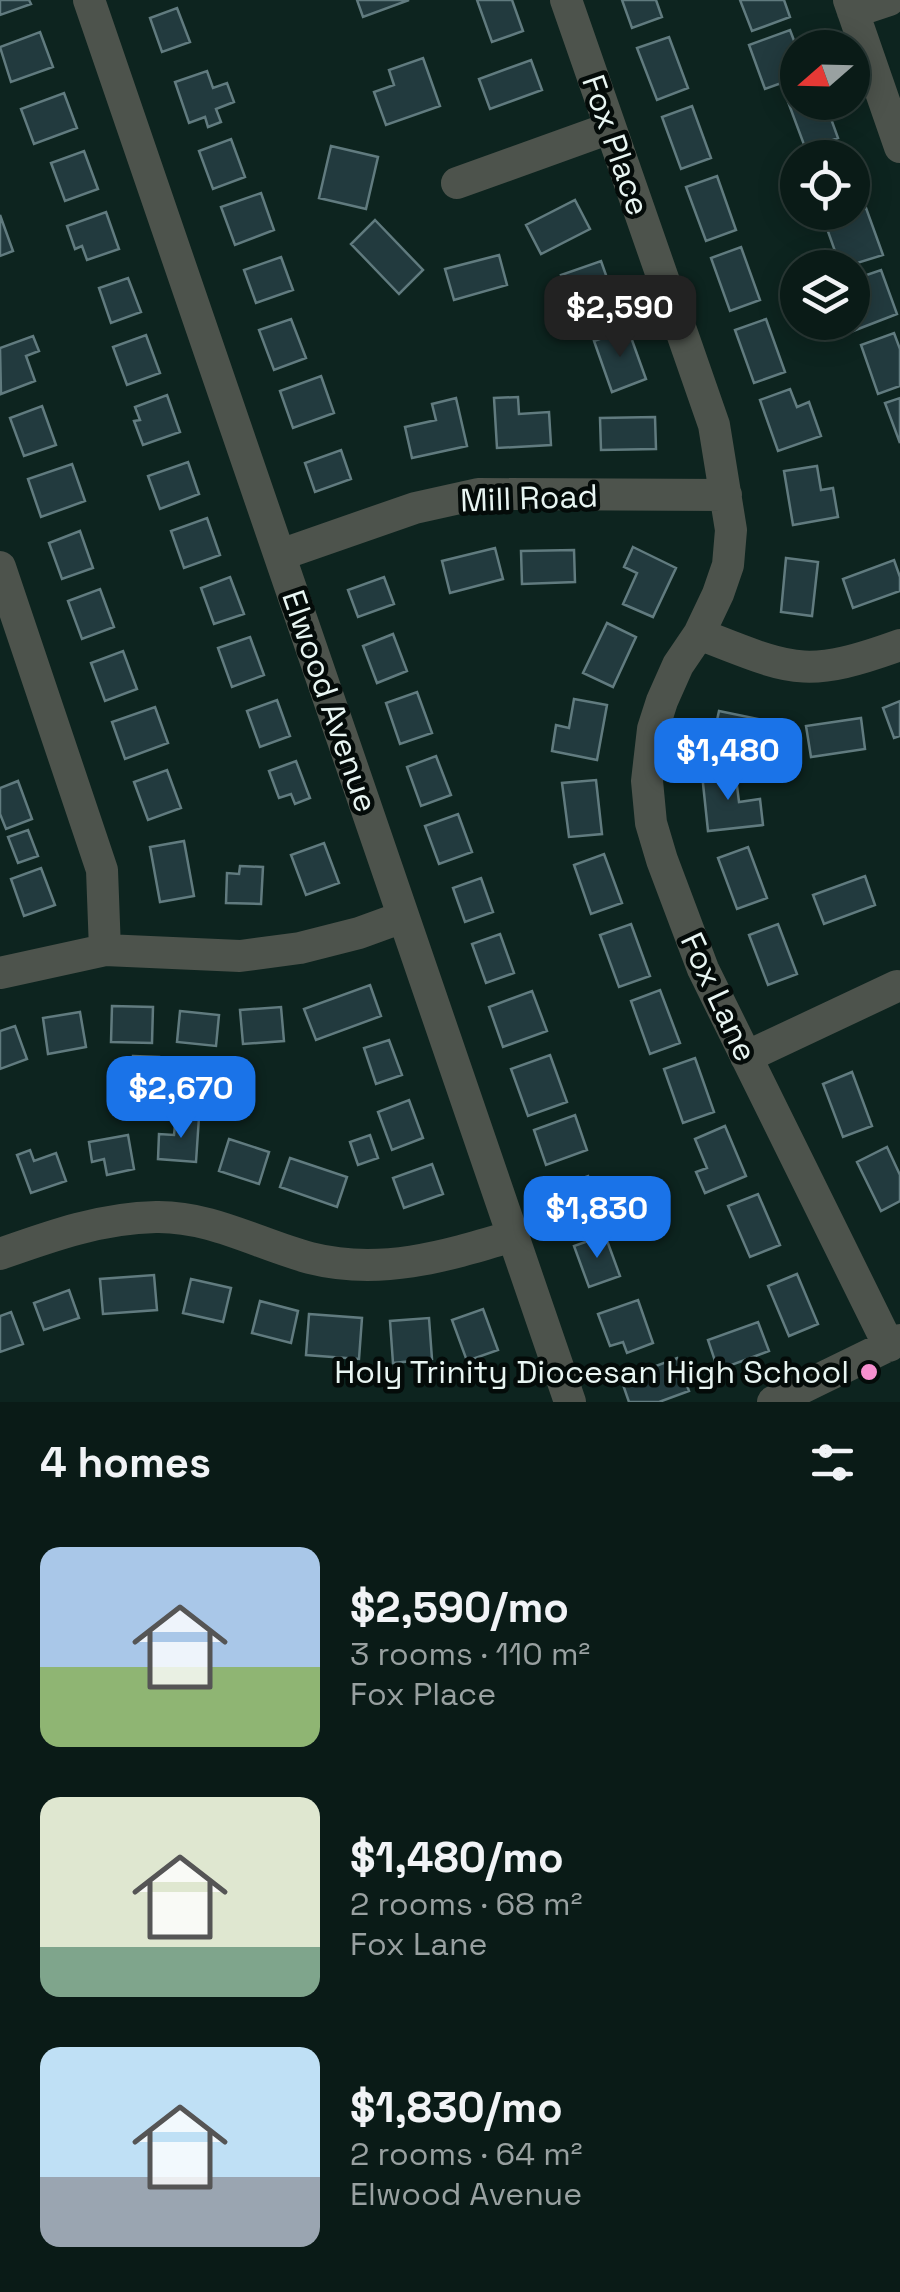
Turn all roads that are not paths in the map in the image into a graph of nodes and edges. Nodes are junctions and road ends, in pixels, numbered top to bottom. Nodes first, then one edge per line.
1 (89, 0) edge
2 (566, 0) edge
3 (889, 0) edge
4 (851, 6) edge
5 (610, 128) junction
6 (900, 146) edge
7 (457, 182) dead end
8 (726, 495) junction
9 (280, 555) junction
10 (0, 567) edge
11 (699, 634) junction
12 (900, 644) edge
13 (403, 916) junction
14 (105, 950) junction
15 (0, 972) edge
16 (897, 986) dead end
17 (746, 1056) junction
18 (513, 1236) junction
19 (0, 1254) edge
20 (894, 1343) edge
21 (570, 1402) edge
22 (773, 1402) edge

1 - 9 street, Elwood Avenue
2 - 5 street, Fox Place
3 - 4 street
4 - 6 street
5 - 7 street
5 - 8 street, Fox Place
8 - 9 street, Mill Road
8 - 11 street, Fox Place
9 - 13 street, Elwood Avenue
10 - 14 street
11 - 12 street
11 - 17 street, Fox Lane
13 - 14 street
13 - 18 street, Elwood Avenue
14 - 15 street
16 - 17 street
17 - 20 street, Fox Lane
18 - 19 street
18 - 21 street, Elwood Avenue
20 - 22 street

